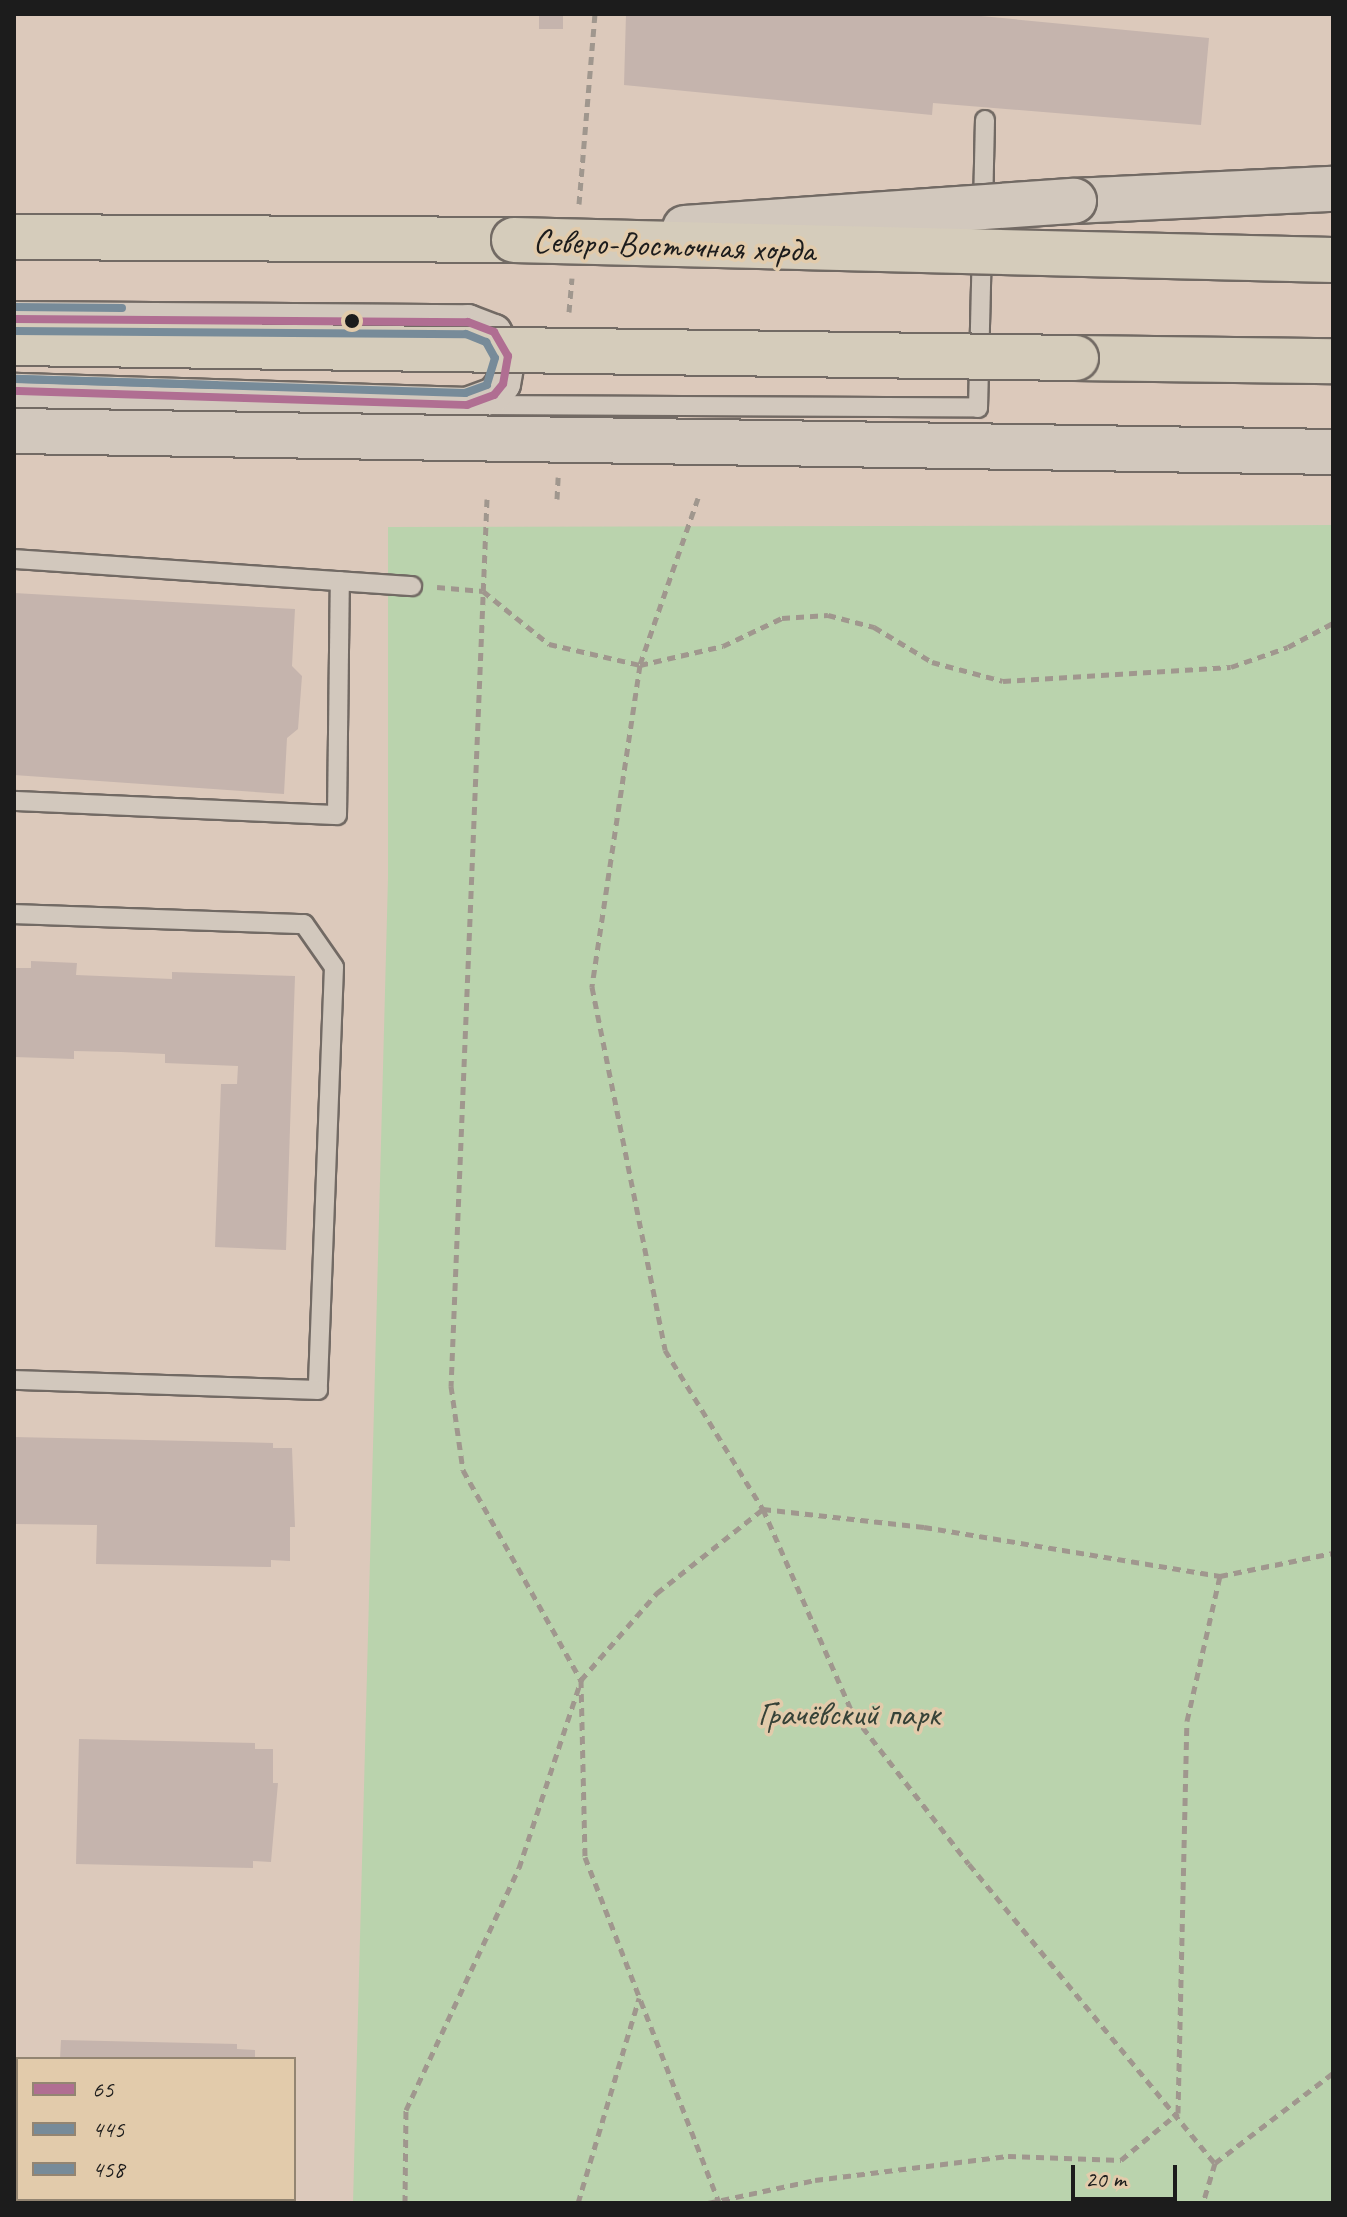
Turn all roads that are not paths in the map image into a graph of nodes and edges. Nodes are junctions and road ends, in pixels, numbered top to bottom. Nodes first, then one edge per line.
1 (985, 120) dead end
2 (1333, 189) edge
3 (14, 237) edge
4 (514, 240) junction
5 (1333, 260) edge
6 (14, 319) edge
7 (14, 343) edge
8 (1333, 361) edge
9 (14, 391) edge
10 (467, 405) junction
11 (14, 431) edge
12 (1333, 452) edge
13 (14, 559) edge
14 (340, 581) junction
15 (412, 586) road end
16 (14, 801) edge
17 (14, 914) edge
18 (14, 1380) edge

1 - 10 lane
2 - 4 main road, bridge
3 - 4 main road, Северо-Восточная хорда
4 - 5 main road, Северо-Восточная хорда, bridge
6 - 10 street
7 - 8 main road, bridge
9 - 10 street
11 - 12 main road, bridge
13 - 14 lane
14 - 15 lane
14 - 16 lane
17 - 18 lane

